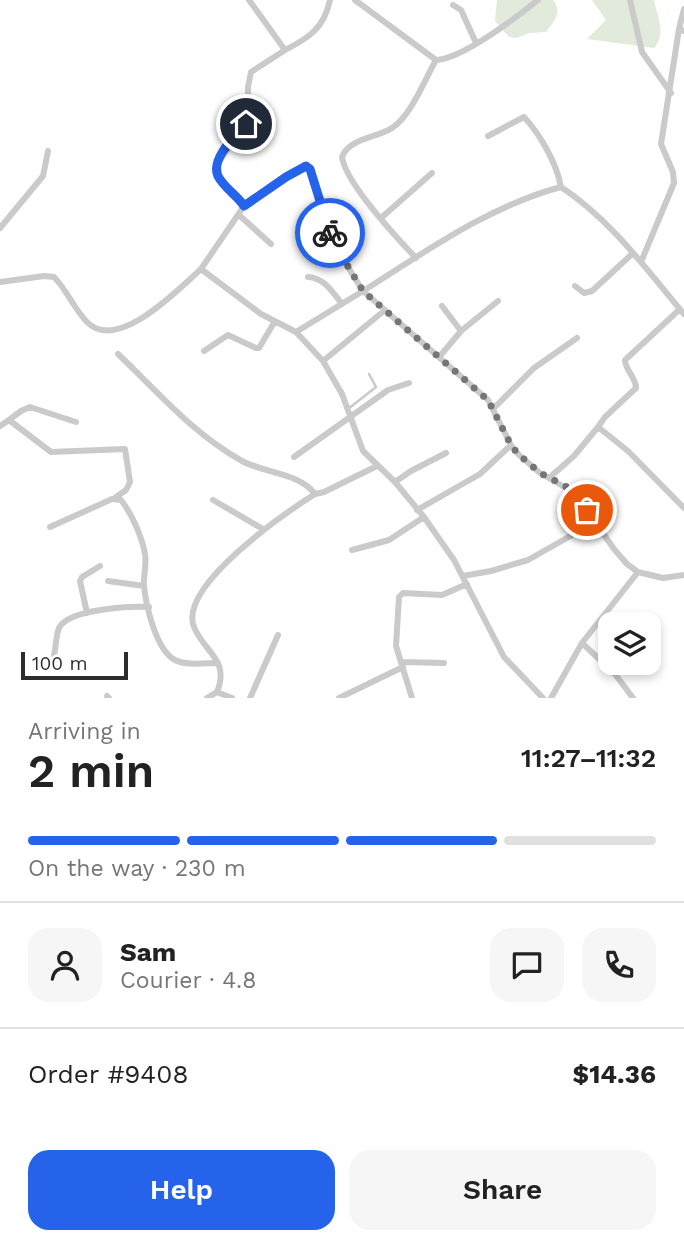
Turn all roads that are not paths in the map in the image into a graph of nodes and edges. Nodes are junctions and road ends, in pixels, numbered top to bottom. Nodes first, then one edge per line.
1 (248, 0) edge
2 (330, 0) edge
3 (355, 0) edge
4 (538, 0) edge
5 (630, 0) edge
6 (453, 5) dead end
7 (684, 9) edge
8 (682, 30) edge
9 (476, 43) junction
10 (285, 50) junction
11 (436, 60) junction
12 (671, 93) junction
13 (488, 136) dead end
14 (48, 151) dead end
15 (432, 173) dead end
16 (561, 187) junction
17 (244, 206) junction
18 (239, 215) junction
19 (381, 218) junction
20 (0, 228) edge
21 (271, 244) dead end
22 (632, 254) junction
23 (416, 258) junction
24 (641, 262) junction
25 (201, 269) junction
26 (307, 277) dead end
27 (0, 282) edge
28 (575, 286) dead end
29 (363, 291) junction
30 (684, 299) edge
31 (498, 301) dead end
32 (342, 304) junction
33 (442, 306) dead end
34 (386, 310) junction
35 (680, 310) edge
36 (275, 321) junction
37 (461, 331) junction
38 (296, 332) junction
39 (578, 338) dead end
40 (204, 351) dead end
41 (118, 354) dead end
42 (440, 356) junction
43 (323, 361) junction
44 (369, 374) dead end
45 (409, 383) dead end
46 (494, 408) junction
47 (348, 409) junction
48 (351, 417) junction
49 (9, 420) junction
50 (76, 422) dead end
51 (0, 426) edge
52 (598, 427) junction
53 (511, 445) junction
54 (446, 453) dead end
55 (294, 457) dead end
56 (377, 466) junction
57 (549, 478) junction
58 (395, 482) junction
59 (315, 494) junction
60 (116, 497) junction
61 (213, 500) dead end
62 (684, 508) edge
63 (417, 510) junction
64 (424, 517) junction
65 (595, 522) junction
66 (50, 527) dead end
67 (264, 529) junction
68 (352, 550) dead end
69 (100, 566) dead end
70 (638, 572) junction
71 (684, 575) edge
72 (463, 576) junction
73 (108, 581) dead end
74 (467, 584) junction
75 (144, 586) junction
76 (149, 607) junction
77 (87, 613) junction
78 (278, 635) dead end
79 (582, 643) junction
80 (54, 655) dead end
81 (218, 663) junction
82 (444, 663) dead end
83 (403, 664) junction
84 (217, 692) junction
85 (207, 698) edge
86 (232, 698) edge
87 (250, 698) edge
88 (338, 698) edge
89 (412, 698) edge
90 (543, 698) edge
91 (551, 698) edge
92 (633, 698) edge

1 - 10 street
2 - 10 street
3 - 11 street
4 - 9 street
5 - 12 street
6 - 9 street
7 - 8 street
8 - 12 street
9 - 11 street
10 - 17 street
11 - 19 street
12 - 24 street
13 - 16 street
14 - 20 street
15 - 19 street
16 - 22 street
16 - 23 street
17 - 18 street
17 - 29 street
18 - 21 street
18 - 25 street
19 - 23 street
22 - 24 street
22 - 28 street
23 - 29 street
24 - 35 street
25 - 27 street
25 - 36 street
26 - 32 street
29 - 32 street
29 - 34 street
30 - 35 street
31 - 37 street
32 - 38 street
33 - 37 street
34 - 42 street
34 - 43 street
35 - 52 street
36 - 38 street
36 - 40 street
37 - 42 street
38 - 43 street
39 - 46 street
41 - 59 street
42 - 46 street
43 - 47 street
44 - 47 lane
45 - 48 street
46 - 53 street
47 - 48 street
48 - 55 street
48 - 56 street
49 - 50 street
49 - 51 street
49 - 60 street
52 - 57 street
52 - 62 street
53 - 57 street
53 - 63 street
54 - 58 street
56 - 58 street
56 - 59 street
57 - 65 street
58 - 63 street
59 - 67 street
60 - 66 street
60 - 75 street
61 - 67 street
63 - 64 street
64 - 68 street
64 - 72 street
65 - 70 street
65 - 72 street
67 - 81 street
69 - 77 street
70 - 71 street
70 - 79 street
72 - 74 street
73 - 75 street
74 - 83 street
74 - 90 street
75 - 76 street
76 - 77 street
76 - 81 street
77 - 80 street
78 - 87 street
79 - 91 street
79 - 92 street
81 - 84 street
82 - 83 street
83 - 88 street
83 - 89 street
84 - 85 street
84 - 86 street

